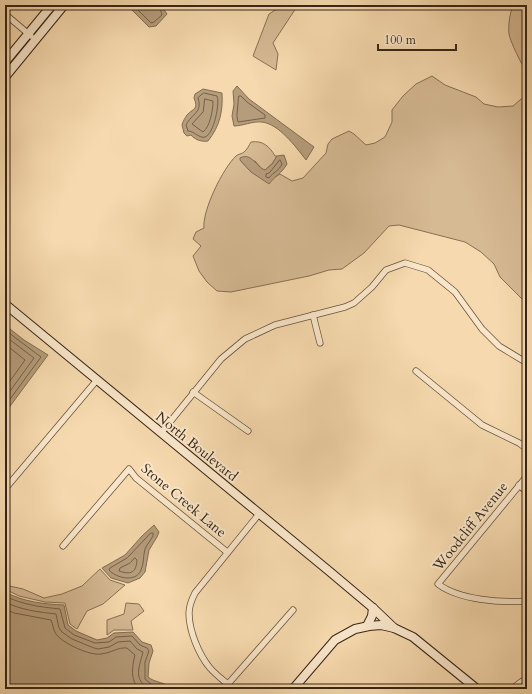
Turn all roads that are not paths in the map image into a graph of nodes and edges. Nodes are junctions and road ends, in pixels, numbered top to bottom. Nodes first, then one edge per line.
1 (52, 5) edge
2 (64, 5) edge
3 (5, 14) edge
4 (28, 34) junction
5 (36, 39) junction
6 (5, 62) edge
7 (5, 77) edge
8 (5, 304) edge
9 (313, 315) junction
10 (320, 343) dead end
11 (527, 363) edge
12 (416, 371) dead end
13 (98, 380) junction
14 (193, 392) junction
15 (248, 431) dead end
16 (161, 433) junction
17 (527, 450) edge
18 (527, 476) edge
19 (519, 485) junction
20 (5, 489) edge
21 (527, 492) edge
22 (259, 514) junction
23 (63, 546) dead end
24 (227, 552) junction
25 (527, 601) edge
26 (373, 608) junction
27 (293, 610) dead end
28 (367, 626) junction
29 (394, 628) junction
30 (527, 679) edge
31 (228, 684) junction
32 (233, 689) edge
33 (293, 689) edge
34 (477, 689) edge
35 (512, 689) edge

1 - 4 street
2 - 5 street
3 - 4 street
4 - 5 street
4 - 6 street
5 - 7 street
8 - 13 street, North Boulevard
9 - 10 street
9 - 11 street
9 - 14 street
12 - 17 street
13 - 16 street, North Boulevard
13 - 20 street
14 - 15 street
14 - 16 street
16 - 22 street, North Boulevard
18 - 19 street, Woodcliff Avenue
19 - 21 street
19 - 25 street, Woodcliff Avenue
22 - 24 street
22 - 26 street, North Boulevard
23 - 24 street, Stone Creek Lane
24 - 31 street
26 - 28 street
26 - 29 street, North Boulevard
27 - 31 street
28 - 29 street
28 - 33 street
29 - 34 street
30 - 35 street
31 - 32 street

